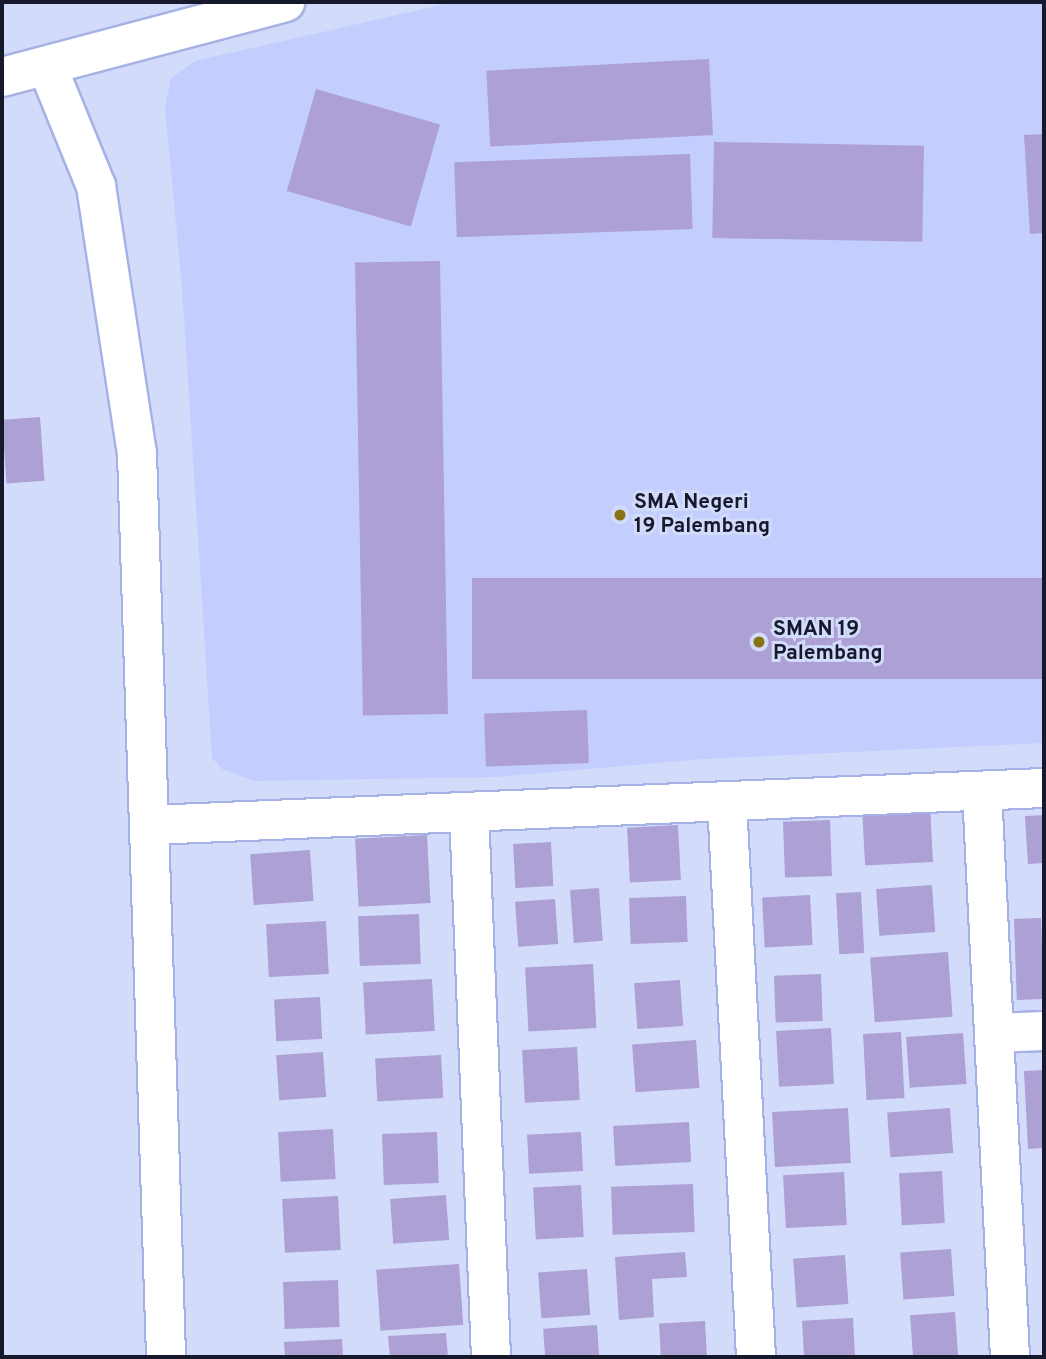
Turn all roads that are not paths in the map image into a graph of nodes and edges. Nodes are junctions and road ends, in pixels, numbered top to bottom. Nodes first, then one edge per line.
1 (285, 2) edge
2 (47, 65) junction
3 (2, 77) edge
4 (1044, 788) edge
5 (982, 791) junction
6 (727, 802) junction
7 (469, 812) junction
8 (150, 825) junction
9 (1044, 1031) edge
10 (994, 1033) junction
11 (166, 1357) edge
12 (491, 1357) edge
13 (756, 1357) edge
14 (1010, 1357) edge

1 - 2 street
2 - 3 street
2 - 8 street
4 - 5 street
5 - 6 street
5 - 10 street
6 - 7 street
6 - 13 street
7 - 8 street
7 - 12 street
8 - 11 street
9 - 10 street
10 - 14 street

